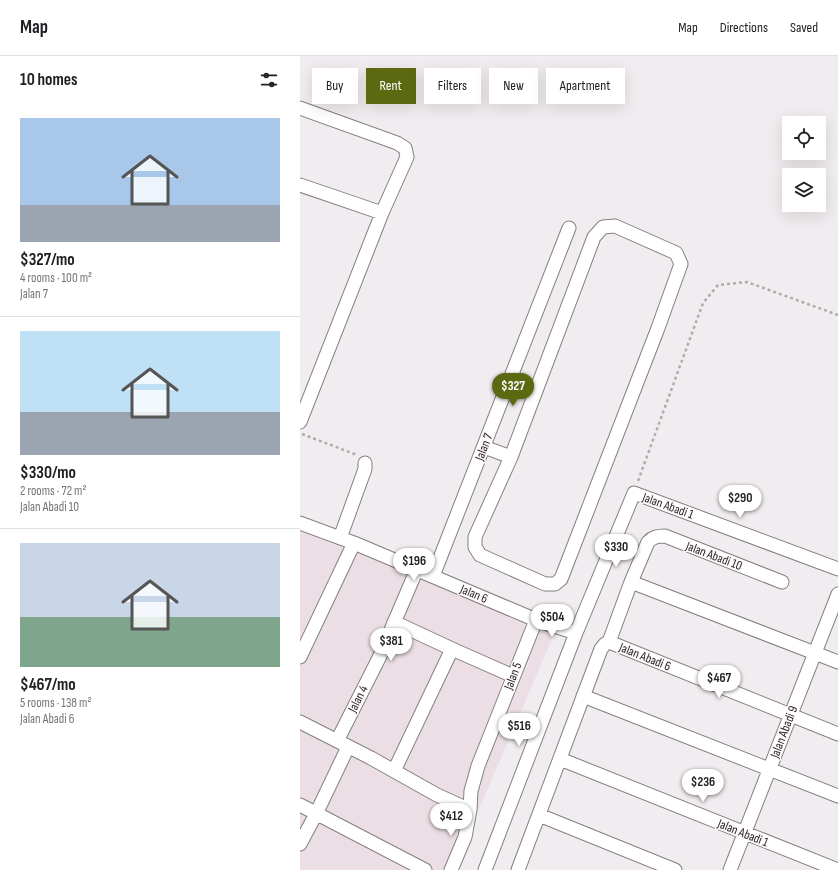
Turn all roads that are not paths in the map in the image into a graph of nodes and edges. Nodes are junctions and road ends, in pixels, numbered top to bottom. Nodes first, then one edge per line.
1 (300, 108) edge
2 (300, 185) edge
3 (382, 213) junction
4 (569, 228) dead end
5 (301, 414) edge
6 (484, 447) junction
7 (511, 457) junction
8 (365, 463) road end
9 (300, 523) edge
10 (340, 538) junction
11 (354, 543) junction
12 (417, 569) junction
13 (838, 569) edge
14 (433, 576) junction
15 (631, 582) junction
16 (782, 582) dead end
17 (838, 594) edge
18 (536, 620) junction
19 (394, 622) junction
20 (576, 633) junction
21 (609, 642) junction
22 (452, 649) junction
23 (815, 653) junction
24 (300, 658) edge
25 (838, 662) edge
26 (513, 676) junction
27 (583, 696) junction
28 (791, 715) junction
29 (300, 722) edge
30 (838, 734) edge
31 (343, 744) junction
32 (560, 759) junction
33 (770, 769) junction
34 (394, 771) junction
35 (838, 796) edge
36 (300, 805) edge
37 (470, 810) junction
38 (316, 814) junction
39 (539, 815) junction
40 (744, 833) junction
41 (300, 844) edge
42 (425, 870) edge
43 (451, 870) edge
44 (485, 870) edge
45 (518, 870) edge
46 (675, 870) edge
47 (730, 870) edge
48 (838, 870) edge

1 - 3 street
2 - 3 street
3 - 5 street
4 - 6 street, Jalan 7
6 - 7 street
6 - 14 street, Jalan 7
7 - 7 street
8 - 10 street
9 - 10 street, Jalan 6
10 - 11 street, Jalan 6
11 - 12 street, Jalan 6
11 - 24 street
12 - 14 street, Jalan 6
12 - 19 street, Jalan 4
13 - 20 street, Jalan Abadi 1
14 - 18 street, Jalan 6
15 - 16 street, Jalan Abadi 10
15 - 21 street
15 - 23 street
17 - 23 street, Jalan Abadi 9
18 - 20 street, Jalan 6
18 - 26 street, Jalan 5
19 - 22 street
19 - 31 street, Jalan 4
20 - 44 street
21 - 27 street
21 - 28 street, Jalan Abadi 6
22 - 26 street
22 - 34 street
23 - 25 street
23 - 28 street, Jalan Abadi 9
26 - 37 street, Jalan 5
27 - 32 street
27 - 33 street
28 - 30 street, Jalan Abadi 6
28 - 33 street, Jalan Abadi 9
29 - 31 street
31 - 34 street
31 - 38 street, Jalan 4
32 - 39 street
32 - 40 street, Jalan Abadi 1
33 - 35 street
33 - 40 street, Jalan Abadi 9
34 - 37 street
36 - 38 street
37 - 43 street, Jalan 5
38 - 41 street, Jalan 4
38 - 42 street
39 - 45 street
39 - 46 street
40 - 47 street, Jalan Abadi 9
40 - 48 street, Jalan Abadi 1

